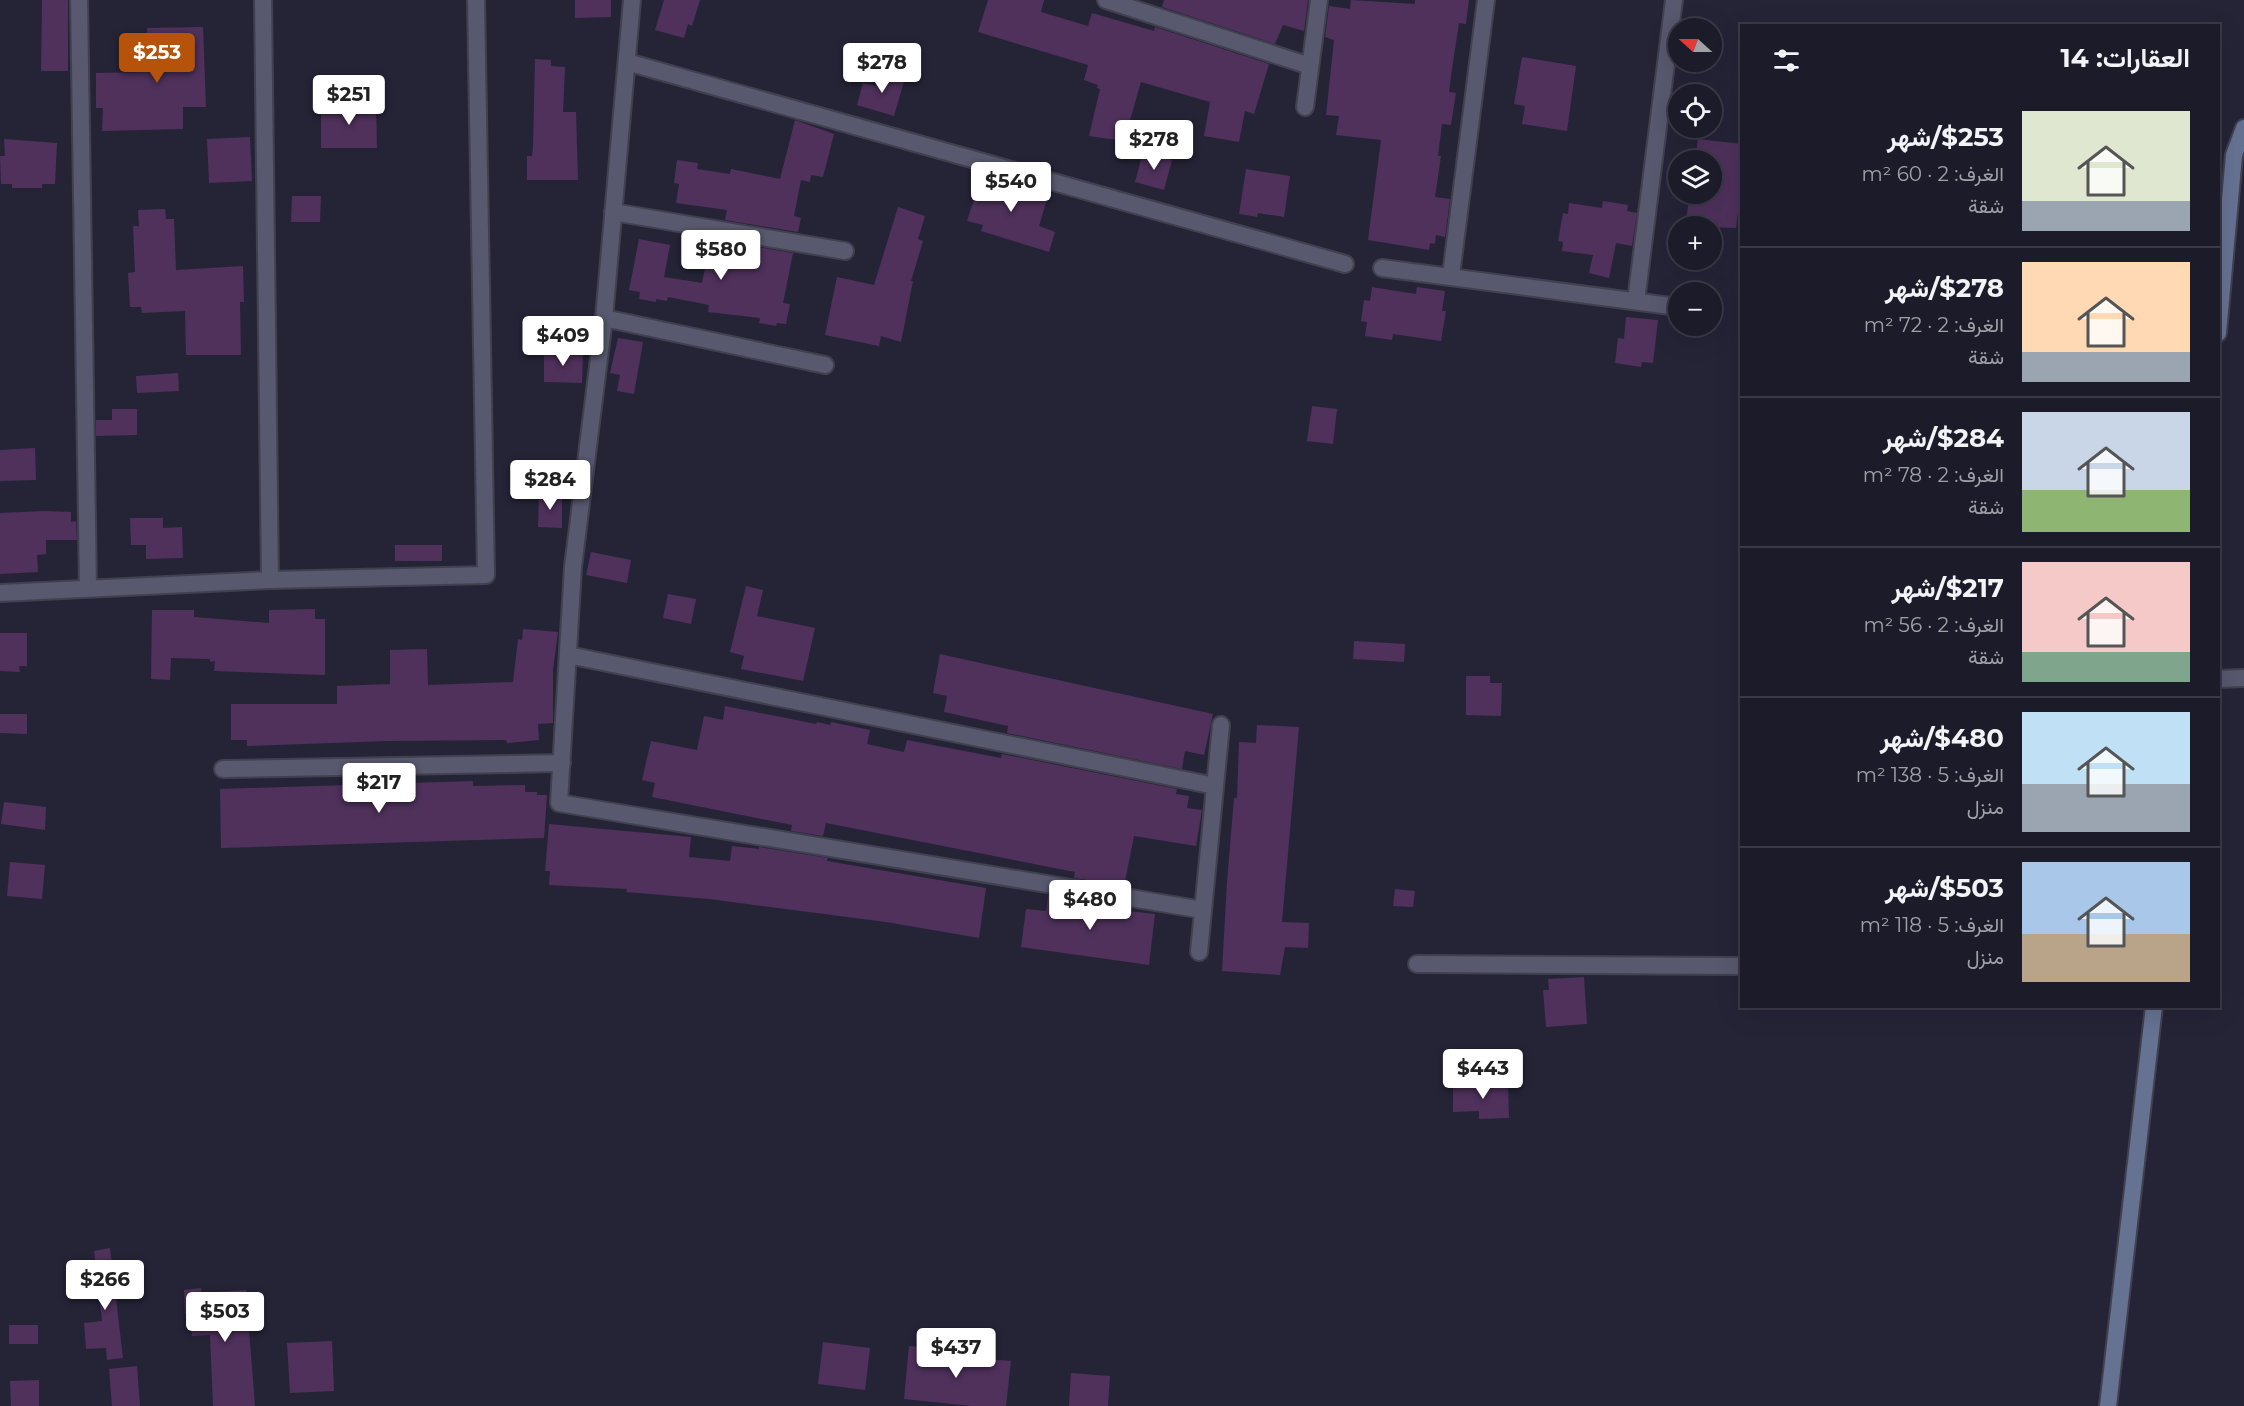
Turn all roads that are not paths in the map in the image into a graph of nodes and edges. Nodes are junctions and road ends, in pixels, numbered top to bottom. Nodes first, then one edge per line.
1 (79, 0) edge
2 (263, 0) edge
3 (476, 0) edge
4 (632, 0) edge
5 (1106, 0) edge
6 (1319, 0) edge
7 (1485, 0) edge
8 (1674, 0) edge
9 (627, 62) junction
10 (1310, 66) junction
11 (1305, 107) dead end
12 (2244, 128) edge
13 (613, 212) junction
14 (845, 251) dead end
15 (1346, 264) dead end
16 (1382, 268) dead end
17 (1451, 275) junction
18 (1636, 301) junction
19 (1668, 306) edge
20 (2220, 311) edge
21 (604, 318) junction
22 (825, 365) dead end
23 (270, 580) junction
24 (88, 588) junction
25 (0, 593) edge
26 (568, 656) junction
27 (2244, 678) edge
28 (2220, 679) edge
29 (1221, 725) dead end
30 (562, 763) junction
31 (223, 769) dead end
32 (1215, 786) junction
33 (1203, 910) junction
34 (1199, 952) dead end
35 (1417, 964) dead end
36 (1740, 966) edge
37 (2154, 1008) edge
38 (2108, 1406) edge

1 - 24 street
2 - 23 street
3 - 23 street
4 - 9 street
5 - 10 street
6 - 10 street
7 - 17 street
8 - 18 street
9 - 13 street
9 - 15 street
10 - 11 street
12 - 20 main road
13 - 14 street
13 - 21 street
16 - 17 street
17 - 18 street
18 - 19 street
21 - 22 street
21 - 26 street
23 - 24 street
24 - 25 street
26 - 30 street
26 - 32 street
27 - 28 street
29 - 32 street
30 - 31 street
30 - 33 street
32 - 33 street
33 - 34 street
35 - 36 street
37 - 38 main road

